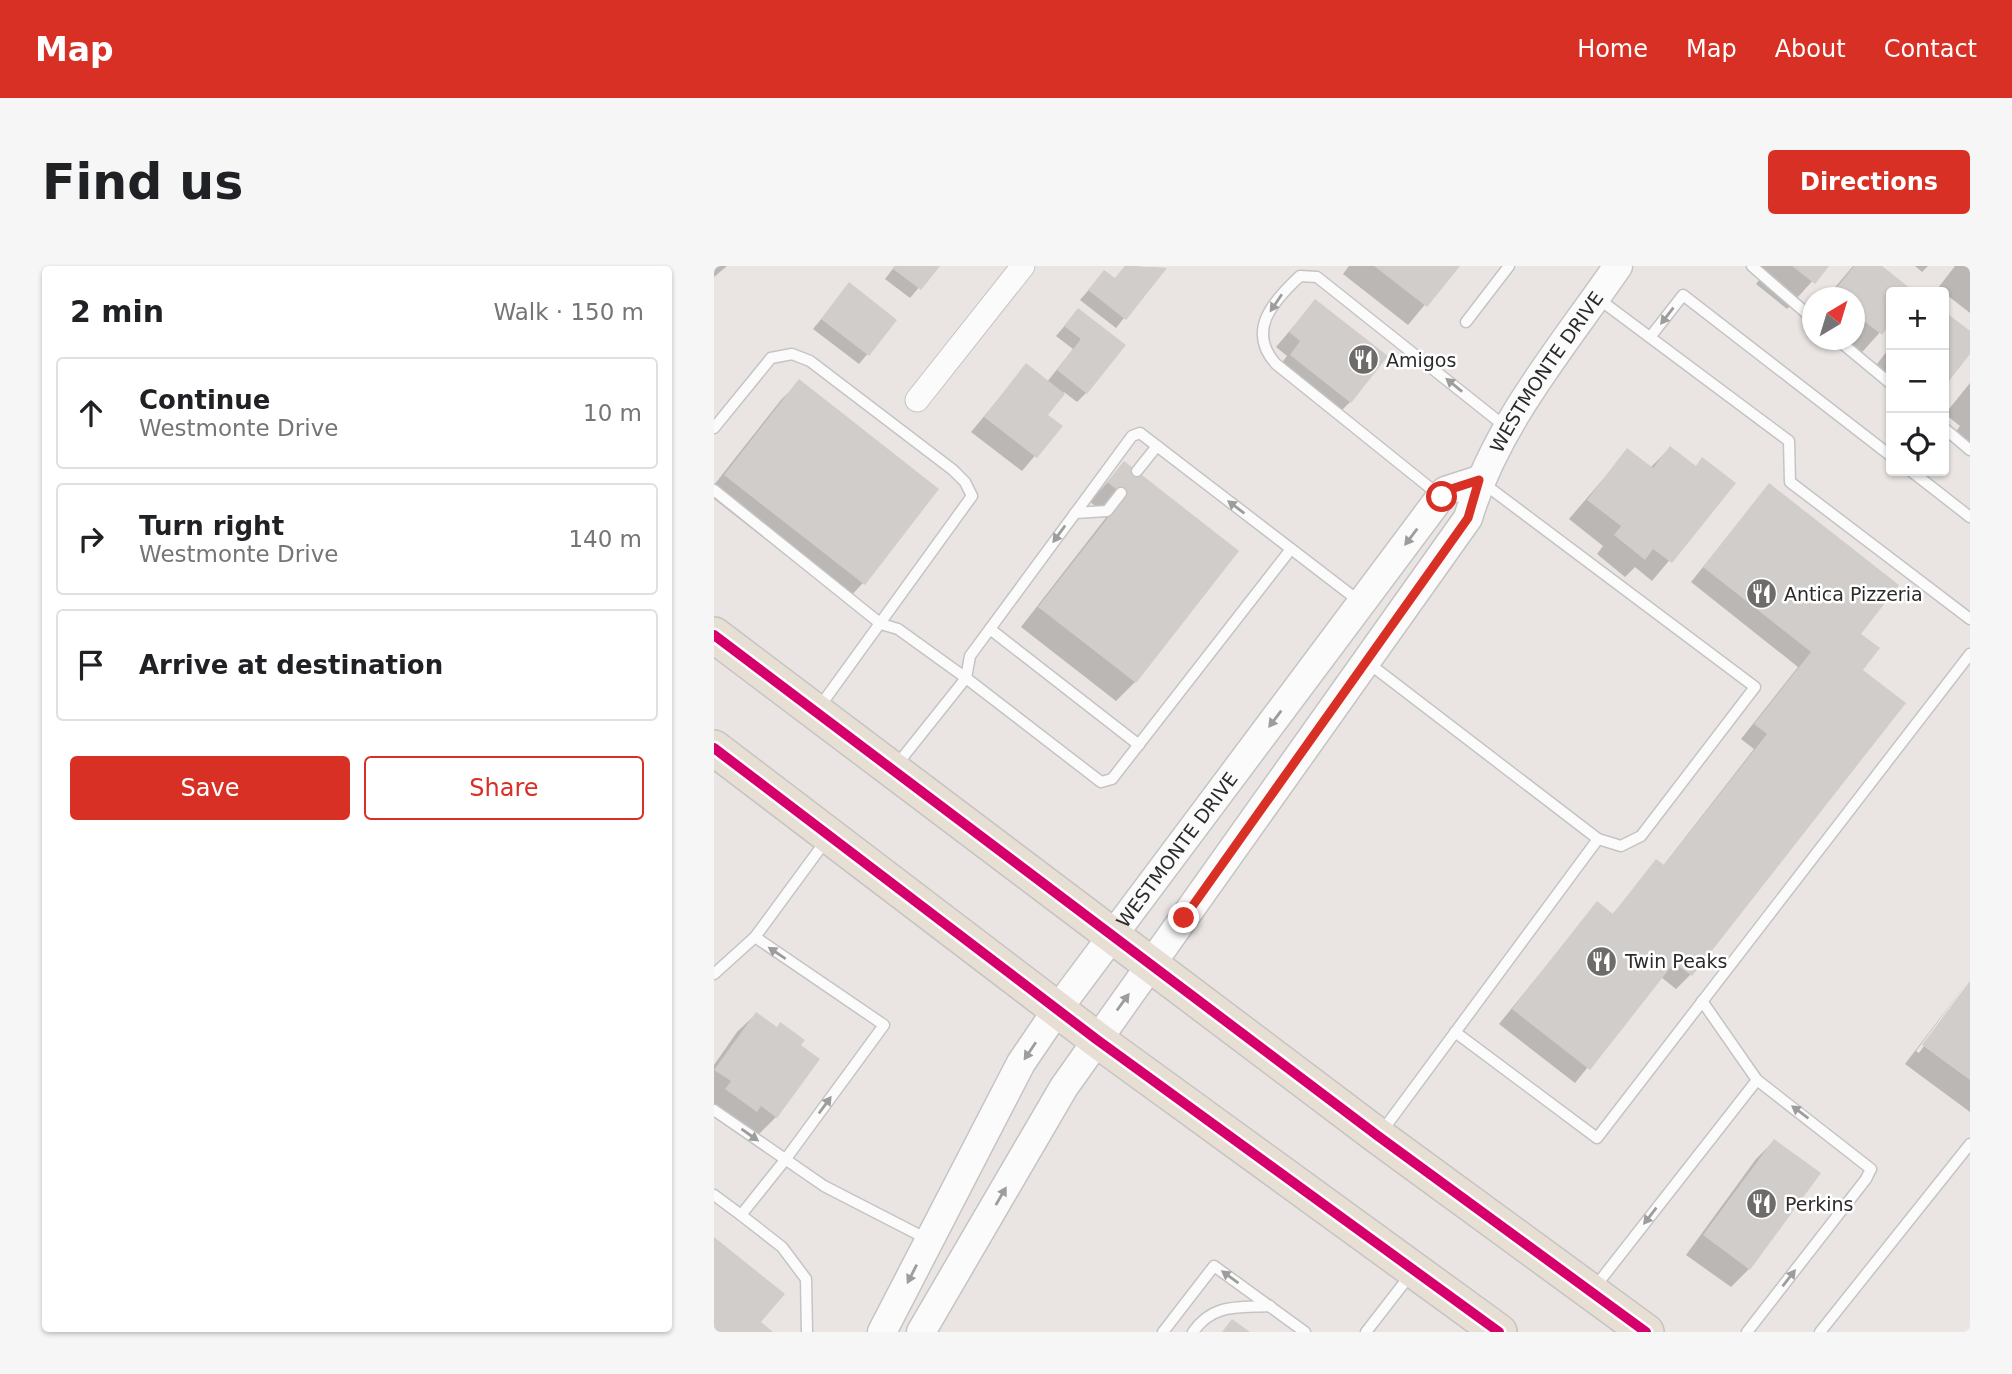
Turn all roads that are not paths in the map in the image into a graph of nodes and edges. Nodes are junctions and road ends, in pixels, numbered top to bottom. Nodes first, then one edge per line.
1 (1023, 266) edge
2 (1509, 266) edge
3 (1618, 266) edge
4 (1752, 266) edge
5 (1307, 271) edge
6 (1596, 297) junction
7 (1802, 309) edge
8 (1466, 322) dead end
9 (1651, 337) junction
10 (1850, 350) edge
11 (1886, 380) edge
12 (917, 400) dead end
13 (714, 428) edge
14 (1507, 428) junction
15 (1949, 432) edge
16 (1157, 446) junction
17 (1970, 450) edge
18 (1886, 452) edge
19 (1137, 471) dead end
20 (1917, 476) edge
21 (1479, 480) junction
22 (714, 490) edge
23 (1121, 493) dead end
24 (1442, 497) junction
25 (1074, 513) junction
26 (1970, 517) edge
27 (1291, 549) junction
28 (1362, 603) junction
29 (1970, 619) edge
30 (881, 624) junction
31 (990, 629) junction
32 (714, 635) edge
33 (1970, 654) edge
34 (1367, 662) junction
35 (966, 678) junction
36 (816, 712) junction
37 (1139, 745) junction
38 (714, 748) edge
39 (893, 769) junction
40 (829, 837) junction
41 (1598, 839) junction
42 (1113, 936) junction
43 (755, 937) junction
44 (1150, 965) junction
45 (714, 974) edge
46 (1702, 1001) junction
47 (1057, 1010) junction
48 (1455, 1032) junction
49 (1096, 1039) junction
50 (1757, 1080) junction
51 (714, 1110) edge
52 (1378, 1136) junction
53 (1970, 1144) edge
54 (785, 1160) junction
55 (714, 1195) edge
56 (741, 1215) junction
57 (929, 1240) junction
58 (1414, 1271) junction
59 (1592, 1291) junction
60 (1270, 1306) junction
61 (1303, 1331) edge
62 (807, 1332) edge
63 (882, 1332) edge
64 (921, 1332) edge
65 (1163, 1332) edge
66 (1193, 1332) edge
67 (1366, 1332) edge
68 (1499, 1332) edge
69 (1646, 1332) edge
70 (1747, 1332) edge
71 (1820, 1332) edge

1 - 12 street
2 - 8 lane
3 - 6 street, WESTMONTE DRIVE
4 - 7 lane
14 -> 5 lane
5 -> 24 lane
6 - 9 lane
6 - 14 street, WESTMONTE DRIVE
18 -> 9 lane
9 - 29 lane
10 - 11 lane
13 - 30 lane
14 - 21 street, WESTMONTE DRIVE
15 - 17 lane
16 - 19 lane
16 - 25 lane
27 -> 16 lane
20 - 26 lane
21 - 24 street, WESTMONTE DRIVE
21 - 34 street, WESTMONTE DRIVE
21 - 41 lane
22 - 30 lane
23 - 25 lane
24 -> 28 street, WESTMONTE DRIVE
25 -> 31 lane
27 - 28 lane
27 - 37 lane
28 -> 42 street, WESTMONTE DRIVE
30 - 35 lane
30 - 36 lane
31 - 35 lane
31 - 37 lane
32 - 36 main road
33 - 46 lane
34 - 41 lane
34 - 44 street, WESTMONTE DRIVE
35 - 37 lane
35 - 39 lane
36 - 39 main road
38 - 40 main road
39 - 42 main road
40 - 43 lane
40 - 47 main road
41 - 48 lane
42 - 44 main road
42 - 47 street, WESTMONTE DRIVE
43 - 45 lane
54 -> 43 lane
49 -> 44 street, WESTMONTE DRIVE
44 - 52 main road
46 - 48 lane
46 - 50 lane
47 - 49 main road
47 -> 57 street, WESTMONTE DRIVE
48 - 52 lane
49 - 58 main road
64 -> 49 street, WESTMONTE DRIVE
50 -> 59 lane
70 -> 50 lane
51 -> 54 lane
52 - 59 main road
53 - 71 lane
54 - 56 lane
54 - 57 lane
55 - 56 lane
56 - 62 lane
57 -> 63 street, WESTMONTE DRIVE
58 - 67 lane
58 - 68 main road
59 - 69 main road
60 - 61 lane
60 -> 65 lane
60 - 66 lane

